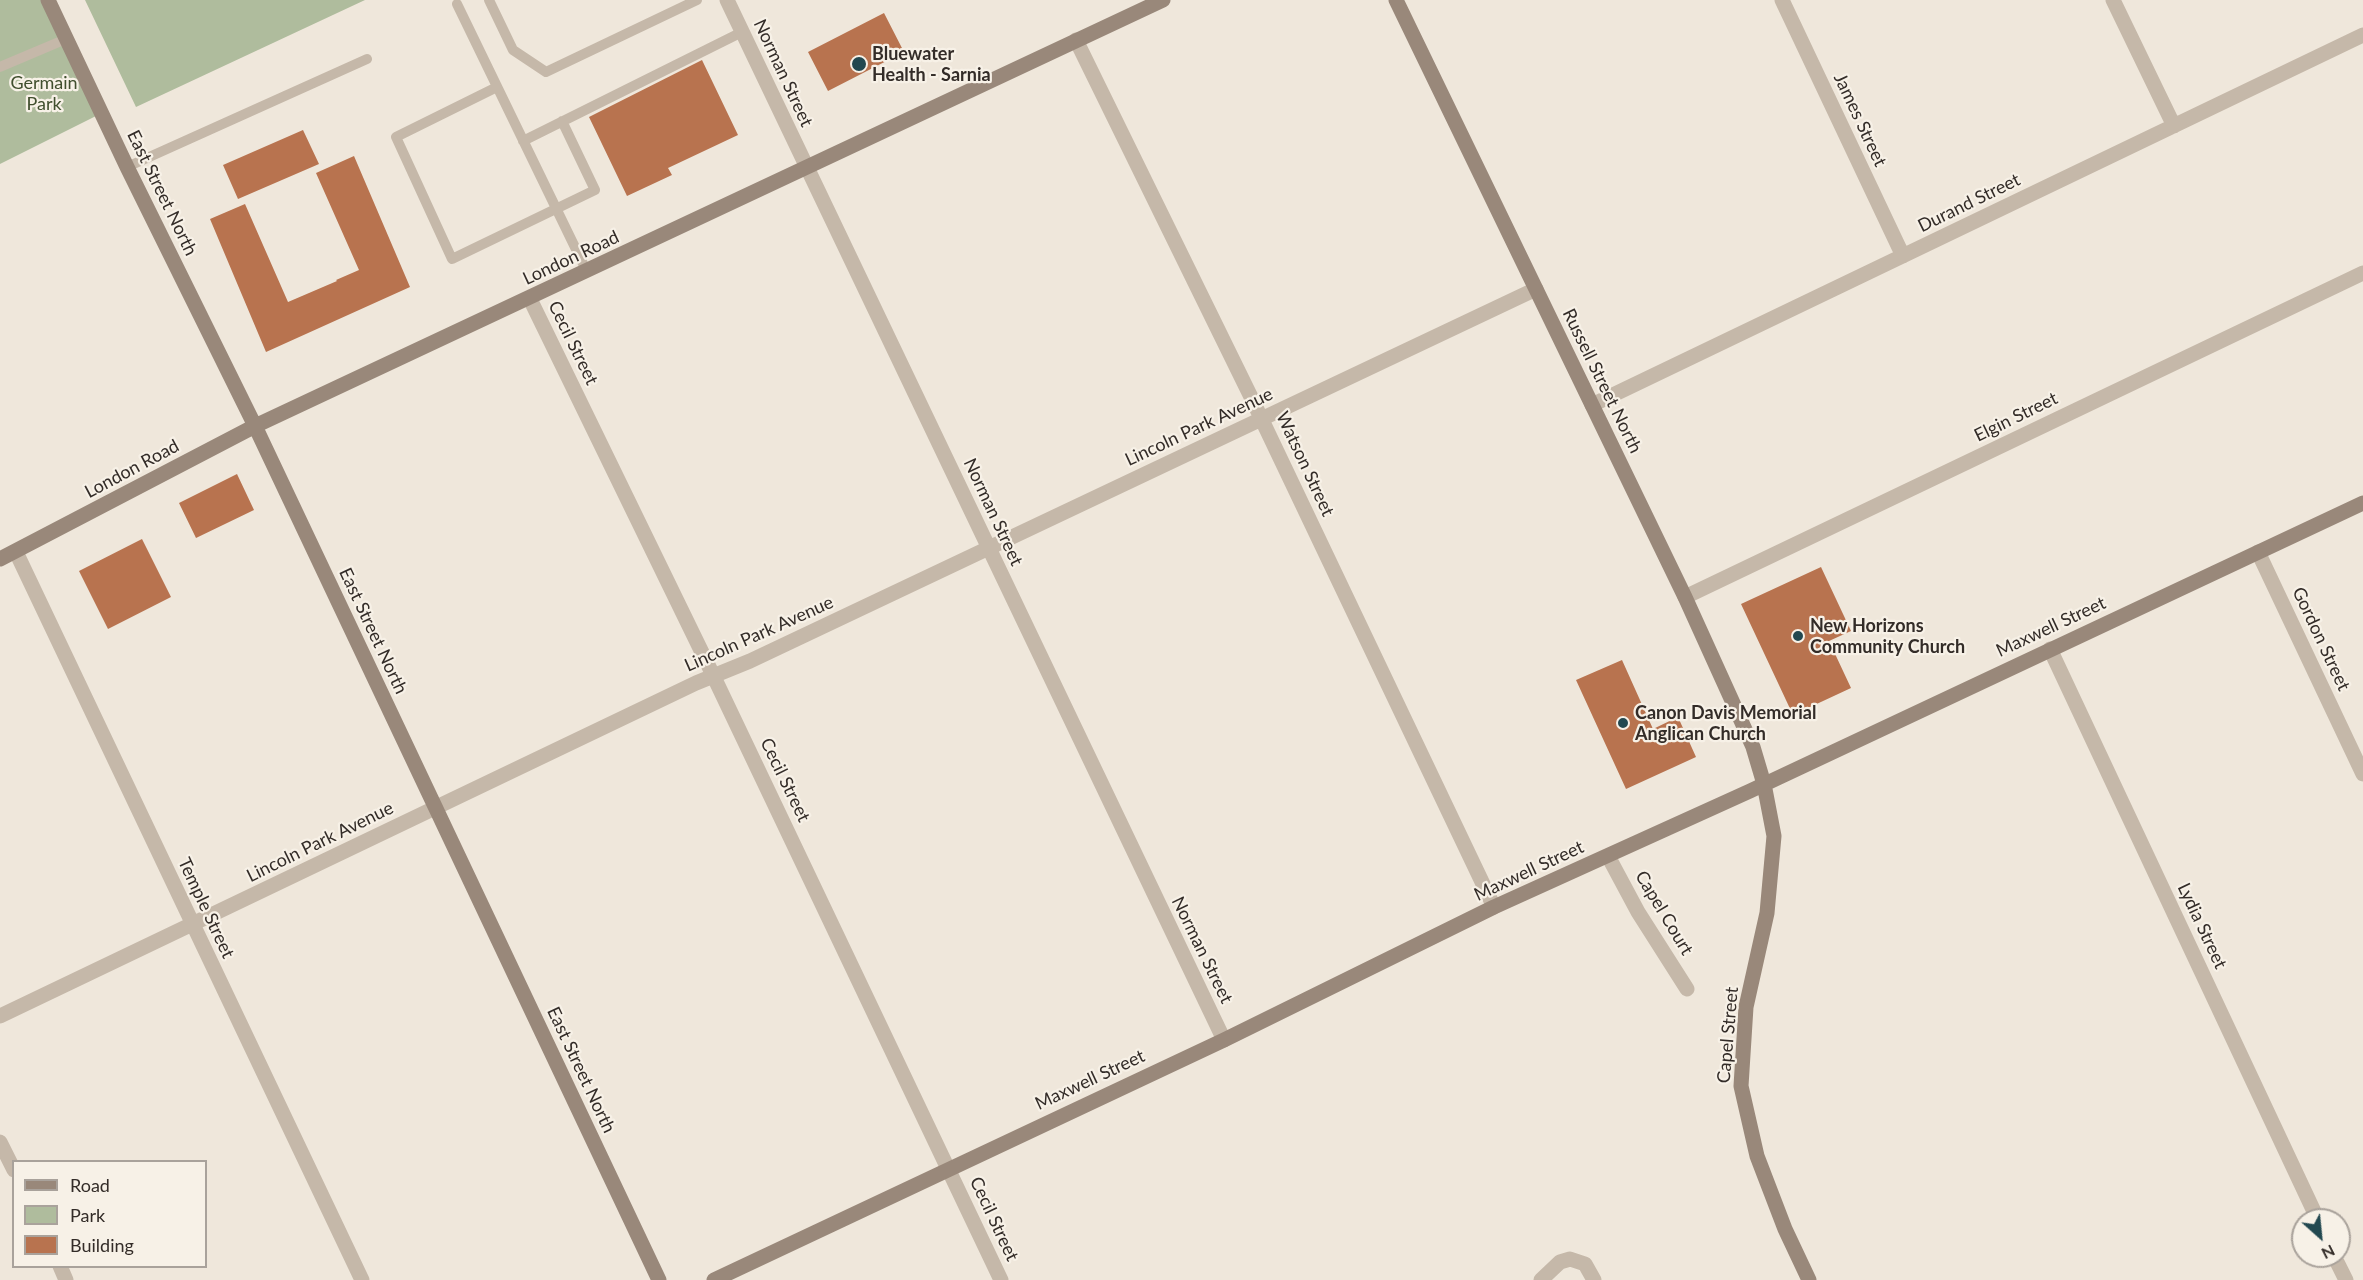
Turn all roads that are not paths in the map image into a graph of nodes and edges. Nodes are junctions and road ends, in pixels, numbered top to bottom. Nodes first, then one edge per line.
1 (48, 0) edge
2 (489, 0) edge
3 (697, 0) edge
4 (727, 0) edge
5 (1163, 0) edge
6 (1396, 0) edge
7 (1782, 0) edge
8 (2113, 0) edge
9 (457, 4) dead end
10 (742, 32) junction
11 (2363, 35) edge
12 (66, 39) junction
13 (1076, 40) junction
14 (367, 59) dead end
15 (0, 67) edge
16 (497, 87) junction
17 (562, 121) junction
18 (2174, 126) junction
19 (523, 141) junction
20 (127, 167) junction
21 (806, 167) junction
22 (557, 209) junction
23 (1903, 256) junction
24 (587, 272) junction
25 (2363, 273) edge
26 (1536, 289) junction
27 (530, 299) junction
28 (1592, 405) junction
29 (1262, 418) junction
30 (255, 426) junction
31 (2363, 503) edge
32 (988, 548) junction
33 (16, 552) junction
34 (2258, 552) junction
35 (0, 559) edge
36 (1685, 597) junction
37 (2050, 649) junction
38 (713, 675) junction
39 (2363, 774) edge
40 (1764, 783) junction
41 (435, 808) junction
42 (1608, 856) junction
43 (1494, 907) junction
44 (193, 925) junction
45 (1687, 990) dead end
46 (0, 1016) edge
47 (1224, 1040) junction
48 (0, 1142) edge
49 (12, 1166) edge
50 (949, 1168) junction
51 (2312, 1208) edge
52 (362, 1280) edge
53 (659, 1280) edge
54 (714, 1280) edge
55 (1001, 1280) edge
56 (1541, 1280) edge
57 (1594, 1280) edge
58 (1809, 1280) edge

1 - 12 street, East Street North
2 - 3 lane
4 - 10 street, Norman Street
5 - 13 street, London Road
6 - 26 street, Russell Street North
7 - 23 street, James Street
8 - 18 street
9 - 16 lane
10 - 17 lane
10 - 21 street, Norman Street
11 - 18 street, Durand Street
12 - 15 lane
12 - 20 street, East Street North
13 - 21 street, London Road
13 - 29 street, Watson Street
14 - 20 lane
16 - 19 lane
16 - 22 lane
17 - 19 lane
17 - 22 lane
18 - 23 street, Durand Street
19 - 22 lane
20 - 30 street, East Street North
21 - 24 street, London Road
21 - 32 street, Norman Street
22 - 24 lane
23 - 28 street, Durand Street
24 - 27 street, London Road
25 - 36 street, Elgin Street
26 - 28 street, Russell Street North
26 - 29 street, Lincoln Park Avenue
27 - 30 street, London Road
27 - 38 street, Cecil Street
28 - 36 street, Russell Street North
29 - 32 street, Lincoln Park Avenue
29 - 43 street, Watson Street
30 - 33 street, London Road
30 - 41 street, East Street North
31 - 34 street, Maxwell Street
32 - 38 street, Lincoln Park Avenue
32 - 47 street, Norman Street
33 - 35 street, London Road
33 - 44 street, Temple Street
34 - 37 street, Maxwell Street
34 - 39 street, Gordon Street
36 - 40 street, Russell Street North
37 - 40 street, Maxwell Street
37 - 51 street, Lydia Street
38 - 41 street, Lincoln Park Avenue
38 - 50 street, Cecil Street
40 - 42 street, Maxwell Street
40 - 58 street, Capel Street
41 - 44 street, Lincoln Park Avenue
41 - 53 street, East Street North
42 - 43 street, Maxwell Street
42 - 45 street, Capel Court
43 - 47 street, Maxwell Street
44 - 46 street, Lincoln Park Avenue
44 - 52 street, Temple Street
47 - 50 street, Maxwell Street
48 - 49 street
50 - 54 street, Maxwell Street
50 - 55 street, Cecil Street
56 - 57 street

